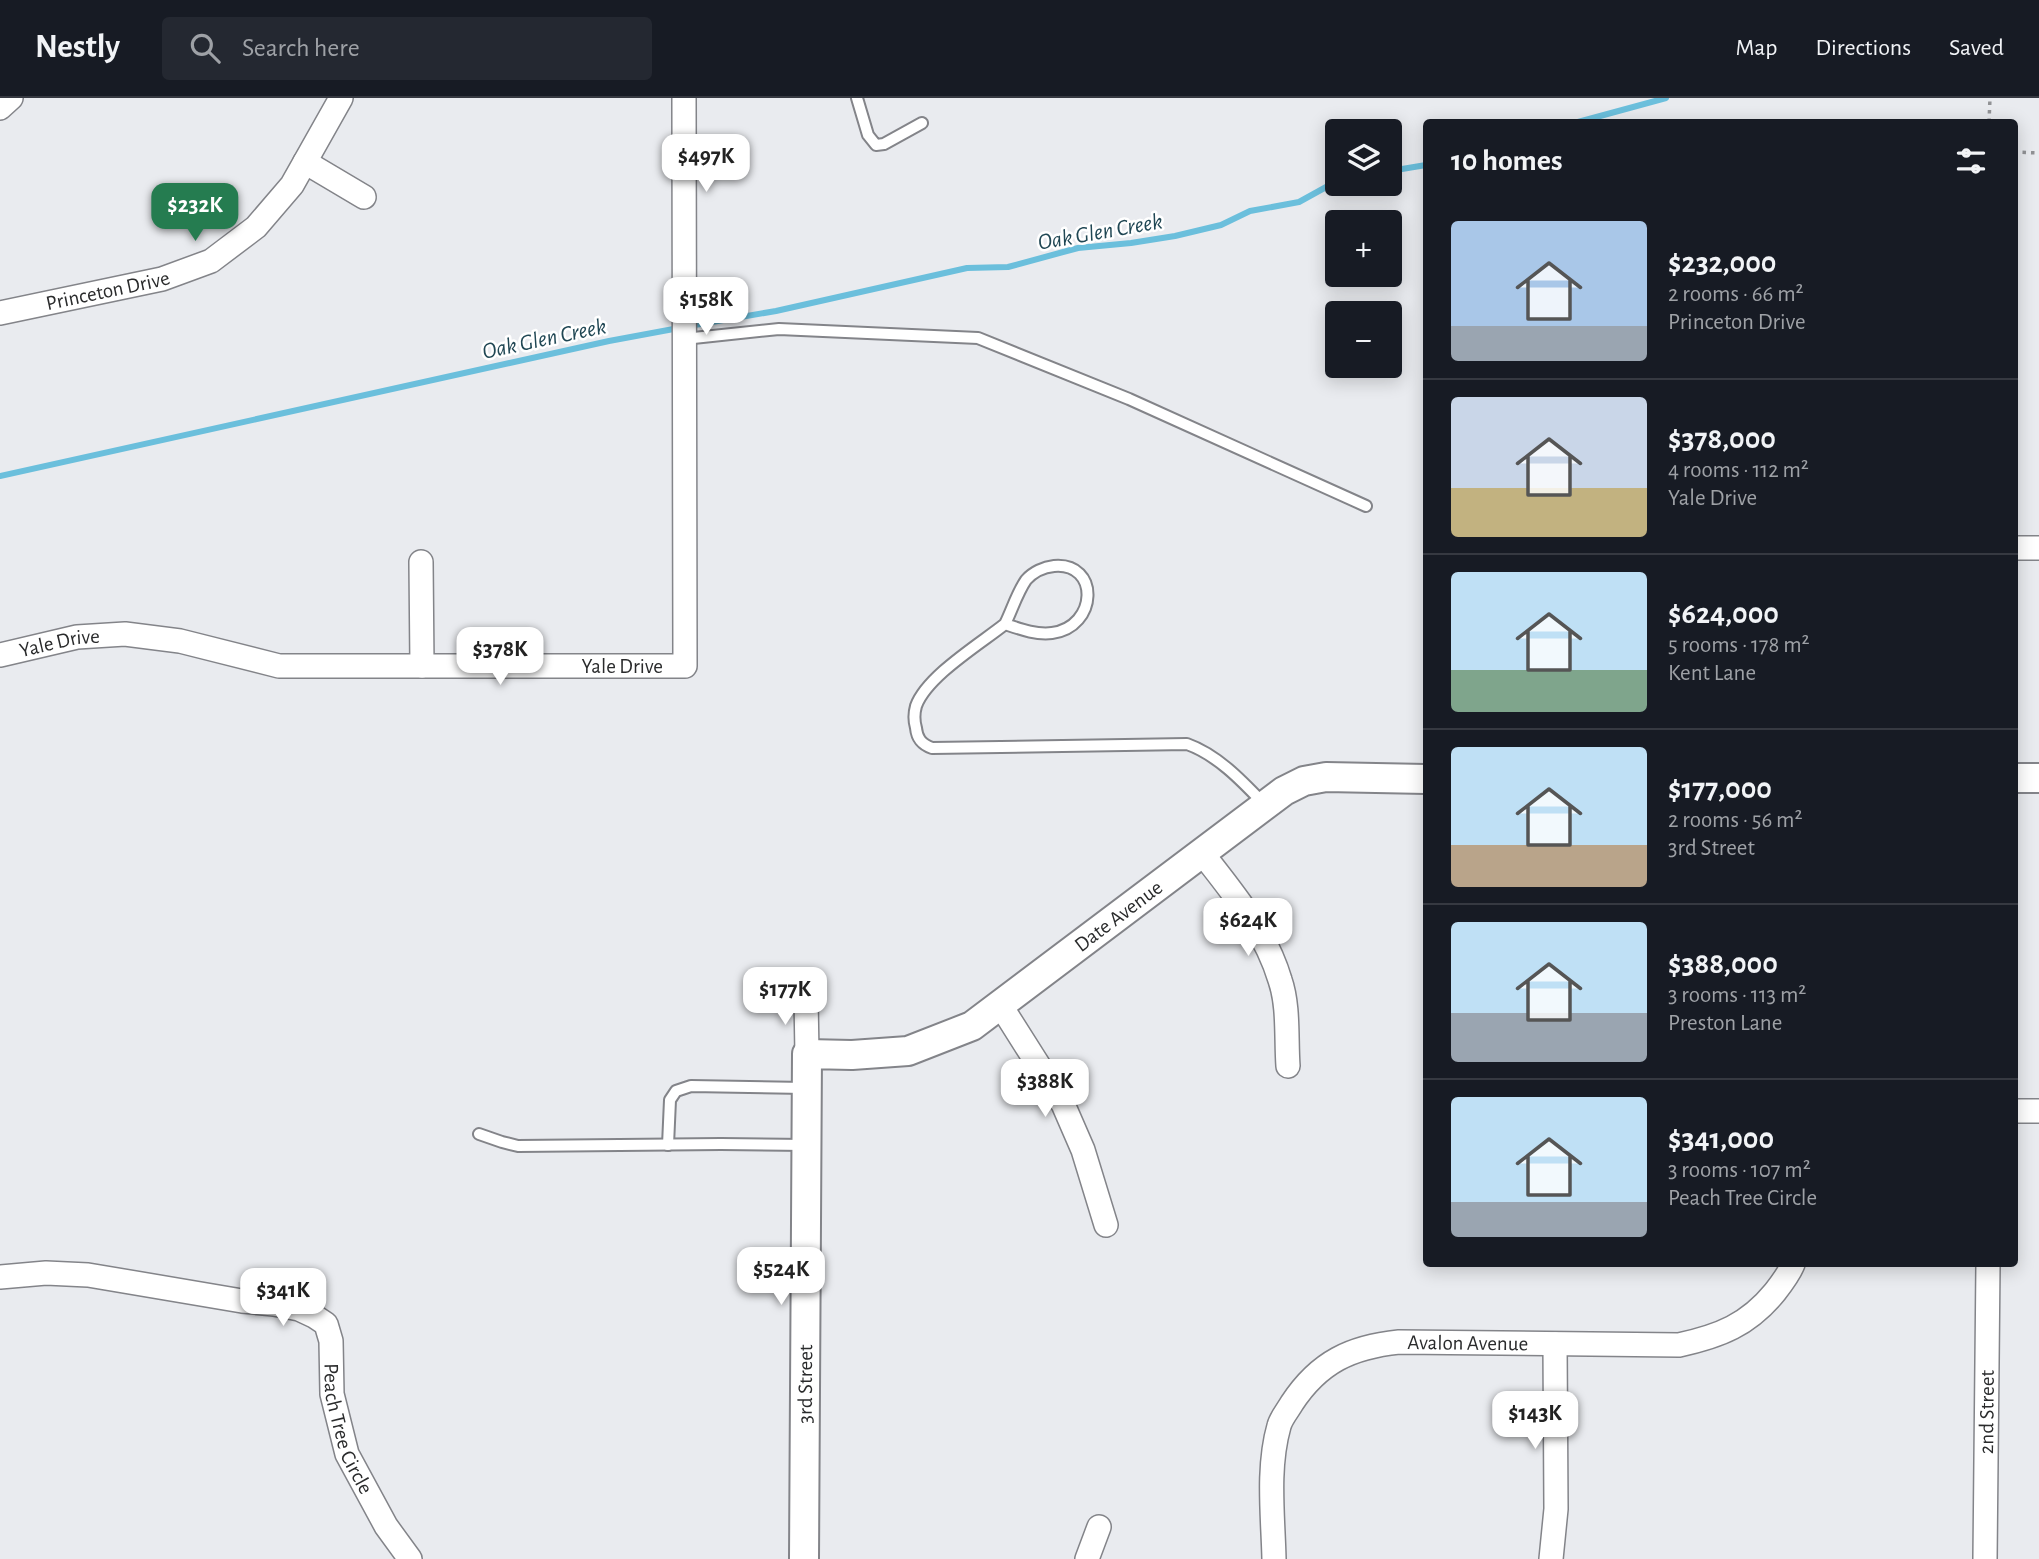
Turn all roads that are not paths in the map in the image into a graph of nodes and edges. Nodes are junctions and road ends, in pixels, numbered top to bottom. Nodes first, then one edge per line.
1 (11, 98) edge
2 (341, 98) edge
3 (684, 98) edge
4 (857, 98) edge
5 (0, 108) edge
6 (922, 123) dead end
7 (305, 162) junction
8 (364, 197) dead end
9 (0, 313) edge
10 (684, 339) junction
11 (1366, 506) dead end
12 (2018, 548) edge
13 (2039, 548) edge
14 (421, 562) dead end
15 (1005, 624) junction
16 (0, 655) edge
17 (422, 666) junction
18 (2018, 778) edge
19 (2039, 778) edge
20 (1423, 779) edge
21 (1265, 805) junction
22 (1202, 853) junction
23 (806, 998) dead end
24 (1000, 1006) junction
25 (807, 1054) junction
26 (1288, 1066) dead end
27 (807, 1088) junction
28 (2018, 1111) edge
29 (2039, 1111) edge
30 (479, 1134) dead end
31 (668, 1145) junction
32 (806, 1145) junction
33 (1106, 1225) dead end
34 (1791, 1267) edge
35 (1988, 1267) edge
36 (0, 1277) edge
37 (1555, 1344) junction
38 (1098, 1527) dead end
39 (410, 1559) edge
40 (804, 1559) edge
41 (1087, 1559) edge
42 (1274, 1559) edge
43 (1550, 1559) edge
44 (1985, 1559) edge

1 - 5 street
2 - 7 street, Princeton Drive
3 - 10 street, Yale Drive
4 - 6 lane
7 - 8 street
7 - 9 street, Princeton Drive
10 - 11 lane
10 - 17 street, Yale Drive
12 - 13 street
14 - 17 street
15 - 15 lane
15 - 21 lane
16 - 17 street, Yale Drive
18 - 19 street
20 - 21 street, Date Avenue
21 - 22 street, Date Avenue
22 - 24 street, Date Avenue
22 - 26 street
23 - 25 street, 3rd Street
24 - 25 street, Date Avenue
24 - 33 street
25 - 27 street, 3rd Street
27 - 31 lane
27 - 32 street, 3rd Street
28 - 29 street
30 - 31 lane
31 - 32 lane
32 - 40 street, 3rd Street
34 - 37 street, Avalon Avenue
35 - 44 street, 2nd Street
36 - 39 street, Peach Tree Circle
37 - 42 street, Avalon Avenue
37 - 43 street
38 - 41 street

